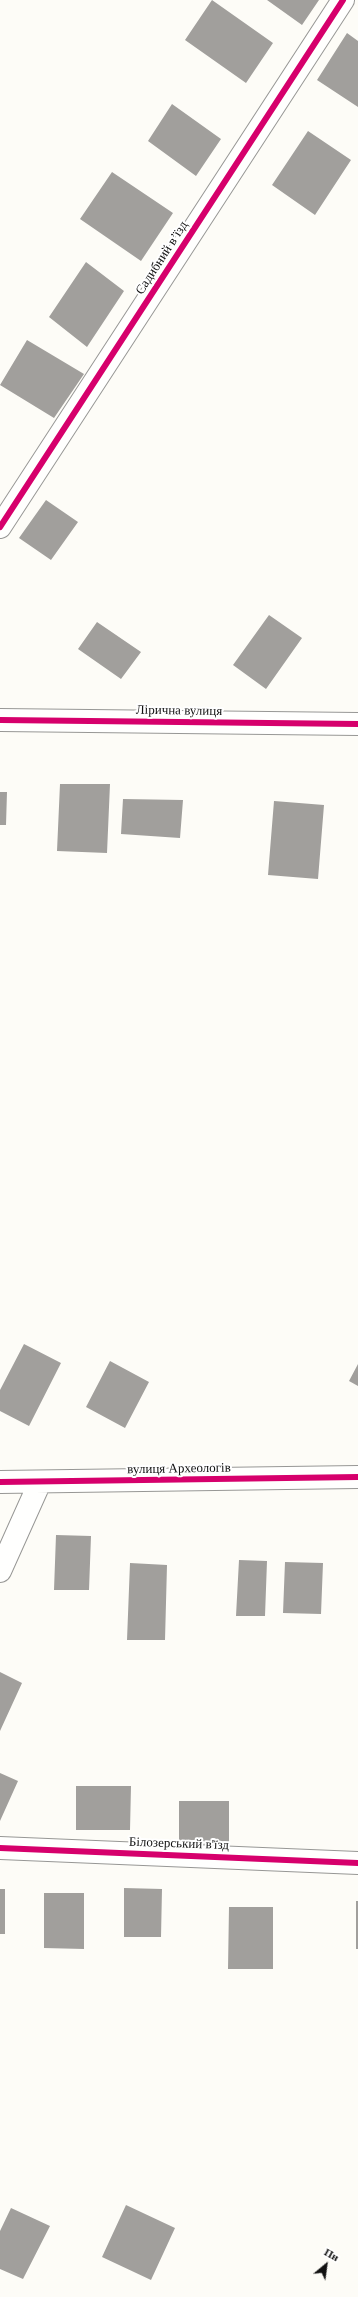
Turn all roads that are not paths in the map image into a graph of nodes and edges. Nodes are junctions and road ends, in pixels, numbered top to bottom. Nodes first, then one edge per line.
1 (343, 0) edge
2 (0, 527) edge
3 (0, 720) edge
4 (358, 724) edge
5 (358, 1477) edge
6 (0, 1482) edge
7 (40, 1482) junction
8 (0, 1571) edge
9 (0, 1848) edge
10 (358, 1863) edge

1 - 2 street, Садибний в’їзд
3 - 4 street, Лірична вулиця
5 - 7 street, вулиця Археологів
6 - 7 street, вулиця Археологів
7 - 8 street
9 - 10 street, Білозерський в'їзд

